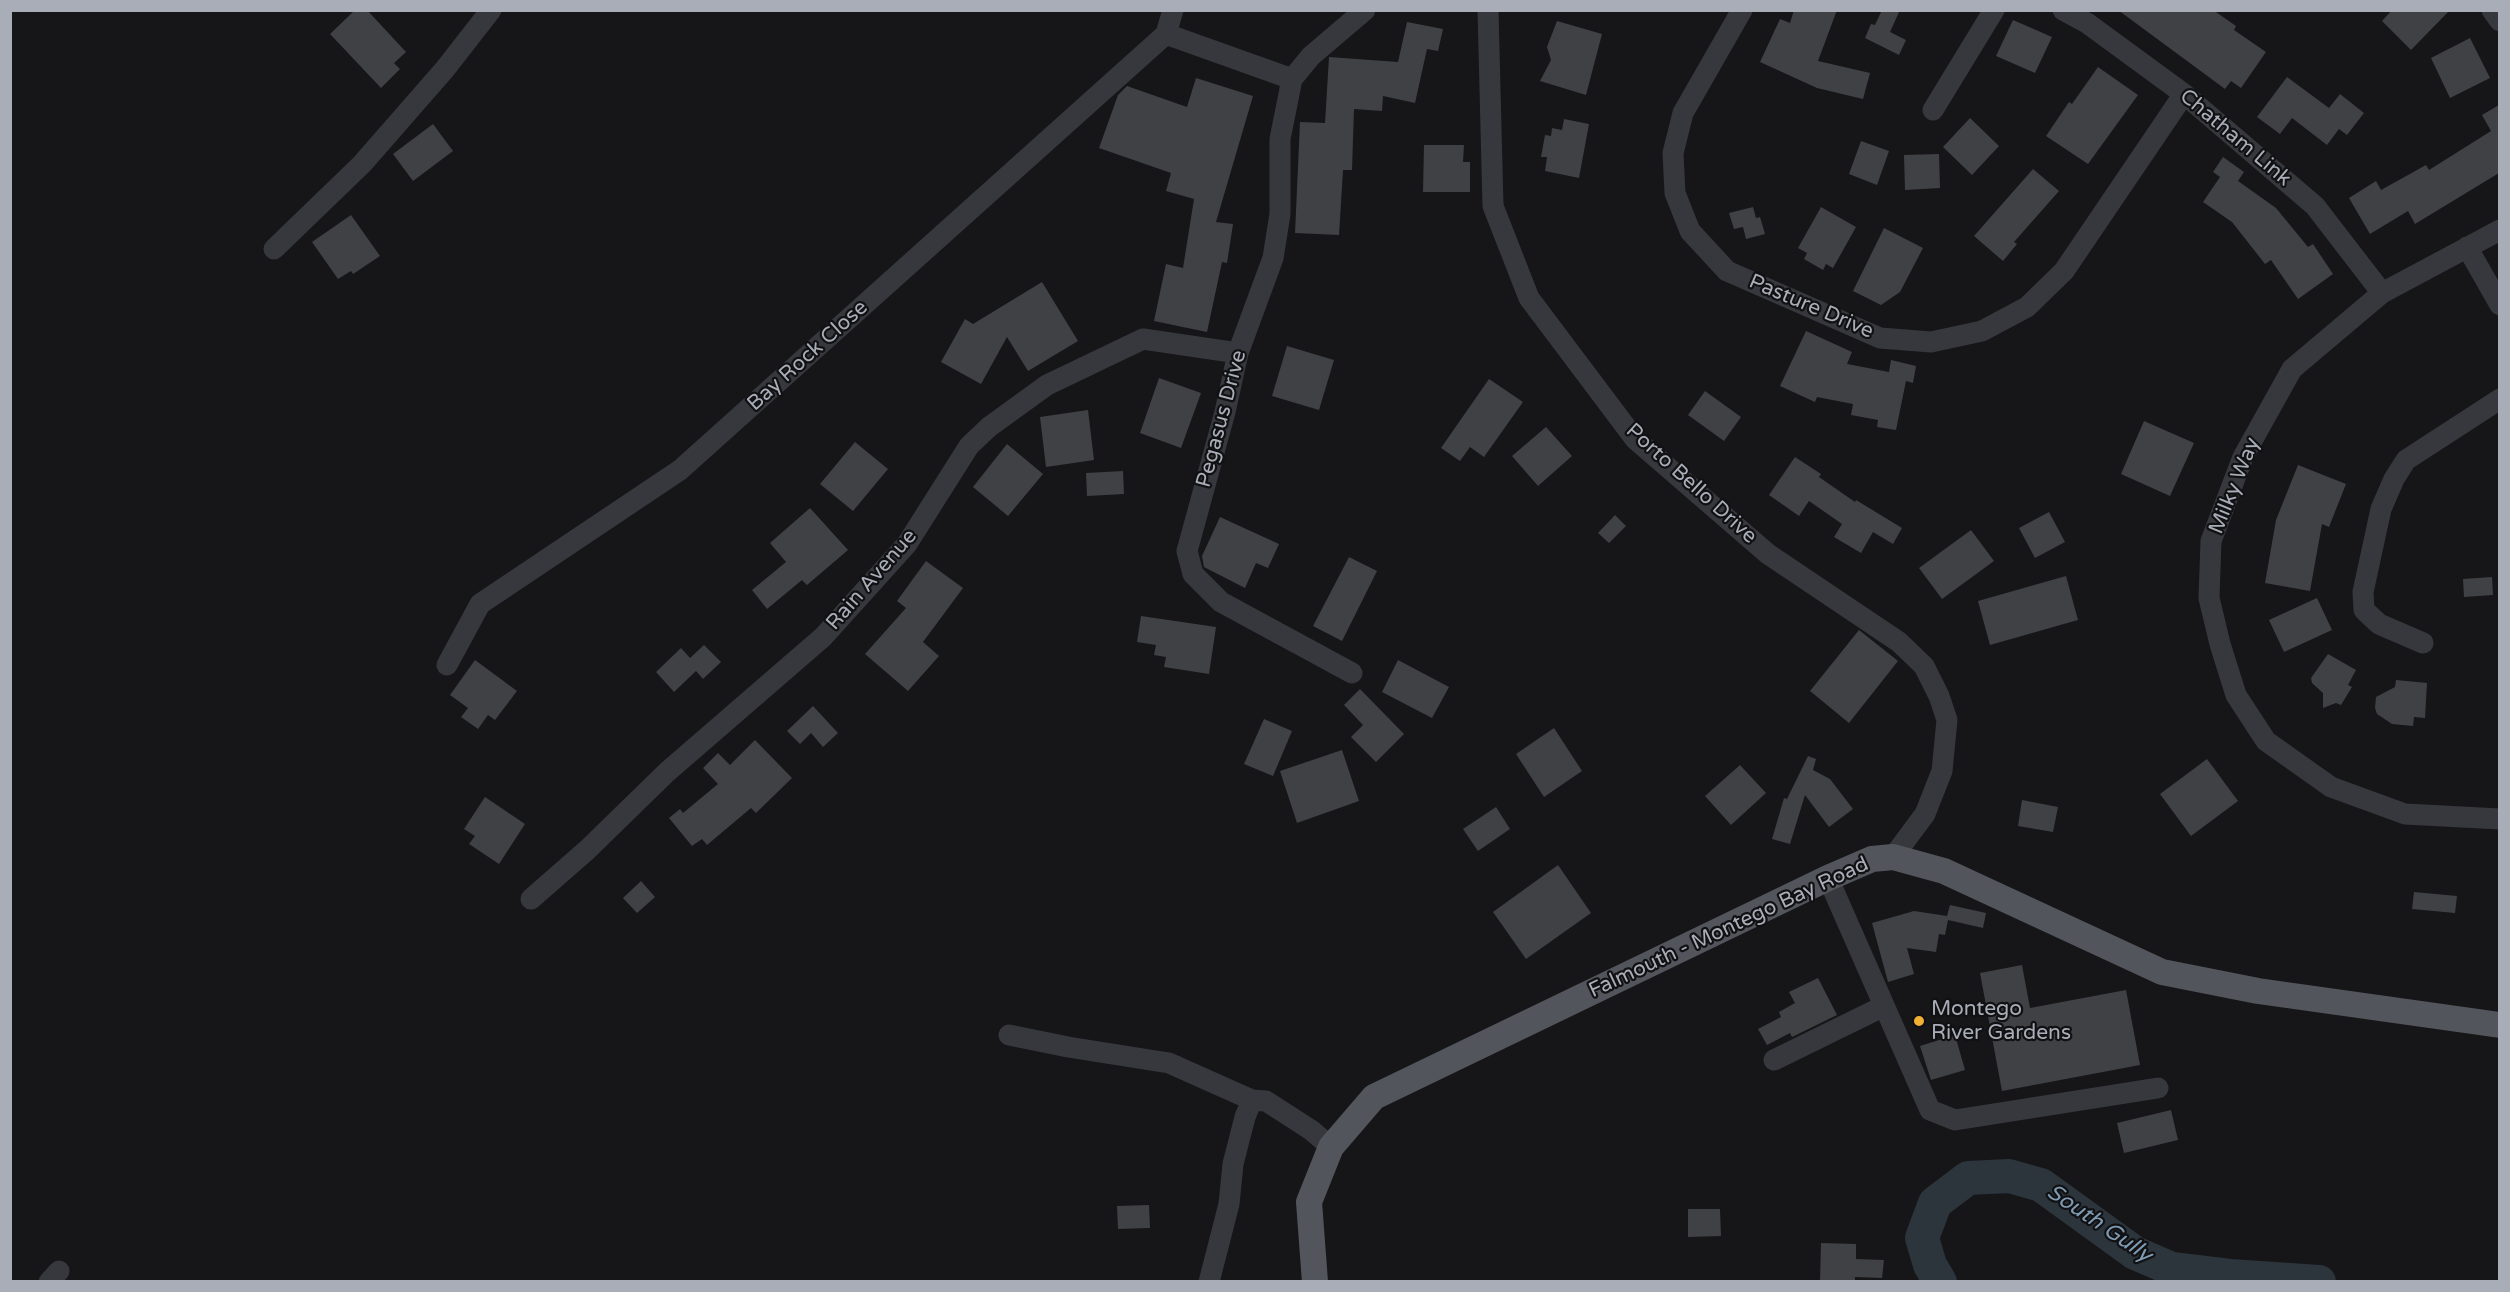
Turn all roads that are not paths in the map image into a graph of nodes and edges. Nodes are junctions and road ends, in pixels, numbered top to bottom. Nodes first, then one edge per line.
1 (491, 10) edge
2 (1173, 10) edge
3 (1365, 10) edge
4 (1488, 10) edge
5 (1742, 10) edge
6 (1994, 10) edge
7 (2063, 10) edge
8 (2492, 10) edge
9 (2499, 21) edge
10 (1166, 34) junction
11 (1292, 79) junction
12 (2184, 94) junction
13 (1933, 110) dead end
14 (2499, 230) edge
15 (2467, 247) junction
16 (274, 249) dead end
17 (2382, 293) junction
18 (2499, 305) edge
19 (1238, 353) junction
20 (2499, 399) edge
21 (2423, 643) dead end
22 (447, 665) dead end
23 (1352, 673) dead end
24 (2499, 819) edge
25 (1893, 857) junction
26 (1828, 878) junction
27 (531, 900) dead end
28 (1884, 1006) junction
29 (2499, 1025) edge
30 (1009, 1035) dead end
31 (1774, 1060) dead end
32 (2158, 1088) dead end
33 (1252, 1100) junction
34 (1331, 1147) junction
35 (1209, 1281) edge
36 (1315, 1281) edge

1 - 16 street
2 - 10 street
3 - 11 street
4 - 25 street, Porto Bello Drive
5 - 12 street, Pasture Drive
6 - 13 street
7 - 12 street, Chatham Link
8 - 9 street
10 - 11 street
10 - 22 street, Bay Rock Close
11 - 19 street, Pegasus Drive
12 - 17 street, Chatham Link
14 - 15 street, Milky Way
15 - 17 street, Milky Way
15 - 18 street
17 - 24 street, Milky Way
19 - 23 street, Pegasus Drive
19 - 27 street, Rain Avenue
20 - 21 street
25 - 26 main road, Falmouth - Montego Bay Road
25 - 29 main road, Falmouth - Montego Bay Road
26 - 28 street
26 - 34 main road, Falmouth - Montego Bay Road
28 - 31 street
28 - 32 street
30 - 33 street
33 - 34 street
33 - 35 street
34 - 36 main road, Falmouth - Montego Bay Road

